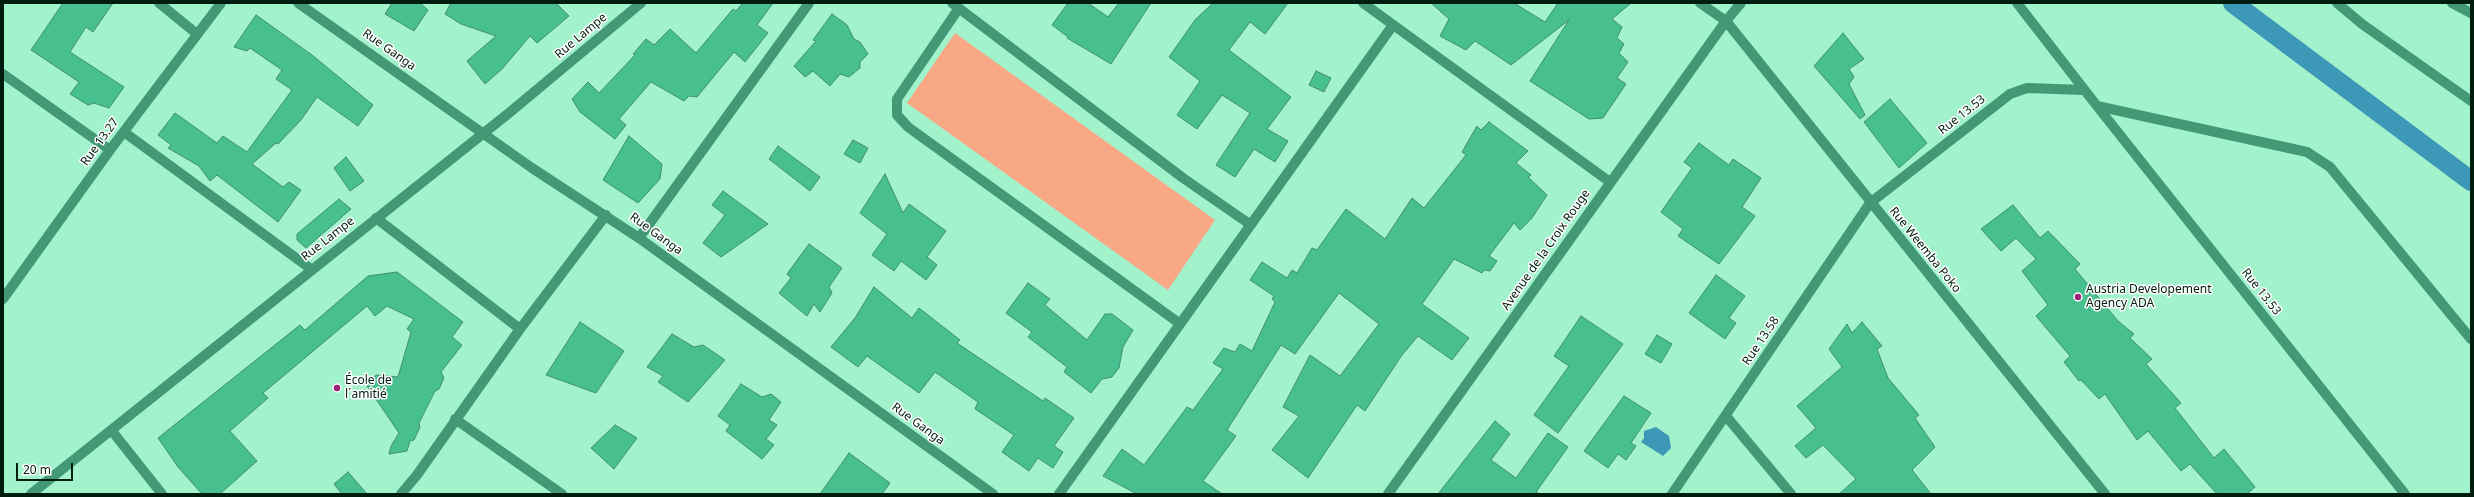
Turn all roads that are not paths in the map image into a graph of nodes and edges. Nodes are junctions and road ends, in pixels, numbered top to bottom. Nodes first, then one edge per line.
1 (159, 3) edge
2 (221, 3) edge
3 (298, 3) edge
4 (641, 3) edge
5 (809, 3) edge
6 (1363, 3) edge
7 (1700, 3) edge
8 (1741, 3) edge
9 (2017, 3) edge
10 (2337, 3) edge
11 (2452, 3) edge
12 (955, 6) edge
13 (2471, 13) edge
14 (1726, 21) junction
15 (1393, 25) junction
16 (198, 34) junction
17 (3, 74) edge
18 (2084, 90) junction
19 (2471, 101) edge
20 (2097, 106) junction
21 (124, 132) junction
22 (483, 132) junction
23 (110, 150) junction
24 (1610, 182) junction
25 (1870, 202) junction
26 (606, 215) junction
27 (376, 218) junction
28 (1251, 225) junction
29 (639, 238) junction
30 (311, 269) junction
31 (3, 299) edge
32 (1179, 323) junction
33 (520, 329) junction
34 (2471, 339) edge
35 (1726, 416) junction
36 (455, 419) junction
37 (112, 431) junction
38 (31, 494) edge
39 (162, 494) edge
40 (401, 494) edge
41 (562, 494) edge
42 (993, 494) edge
43 (1059, 494) edge
44 (1388, 494) edge
45 (1672, 494) edge
46 (1791, 494) edge
47 (2105, 494) edge
48 (2405, 494) edge

1 - 16 street
2 - 16 street, Rue 13.27
3 - 22 street, Rue Ganga
4 - 22 street, Rue Lampe
5 - 29 street
6 - 15 street
7 - 14 street, Rue Weemba Poko
8 - 14 street, Avenue de la Croix Rouge
9 - 18 street, Rue 13.53
10 - 19 street
11 - 13 street
12 - 28 street
12 - 32 street
14 - 24 street, Avenue de la Croix Rouge
14 - 25 street, Rue Weemba Poko
15 - 24 street
15 - 28 street
16 - 21 street, Rue 13.27
17 - 23 street
18 - 20 street, Rue 13.53
18 - 25 street, Rue 13.53
20 - 34 street
20 - 48 street, Rue 13.53
21 - 23 street, Rue 13.27
21 - 30 street
22 - 26 street, Rue Ganga
22 - 27 street, Rue Lampe
23 - 31 street, Rue 13.27
24 - 44 street, Avenue de la Croix Rouge
25 - 35 street, Rue 13.58
25 - 47 street, Rue Weemba Poko
26 - 29 street, Rue Ganga
26 - 33 street
27 - 30 street, Rue Lampe
27 - 33 street
28 - 32 street
29 - 42 street, Rue Ganga
30 - 37 street, Rue Lampe
32 - 43 street
33 - 36 street
35 - 45 street, Rue 13.58
35 - 46 street
36 - 40 street
36 - 41 street
37 - 38 street, Rue Lampe
37 - 39 street

